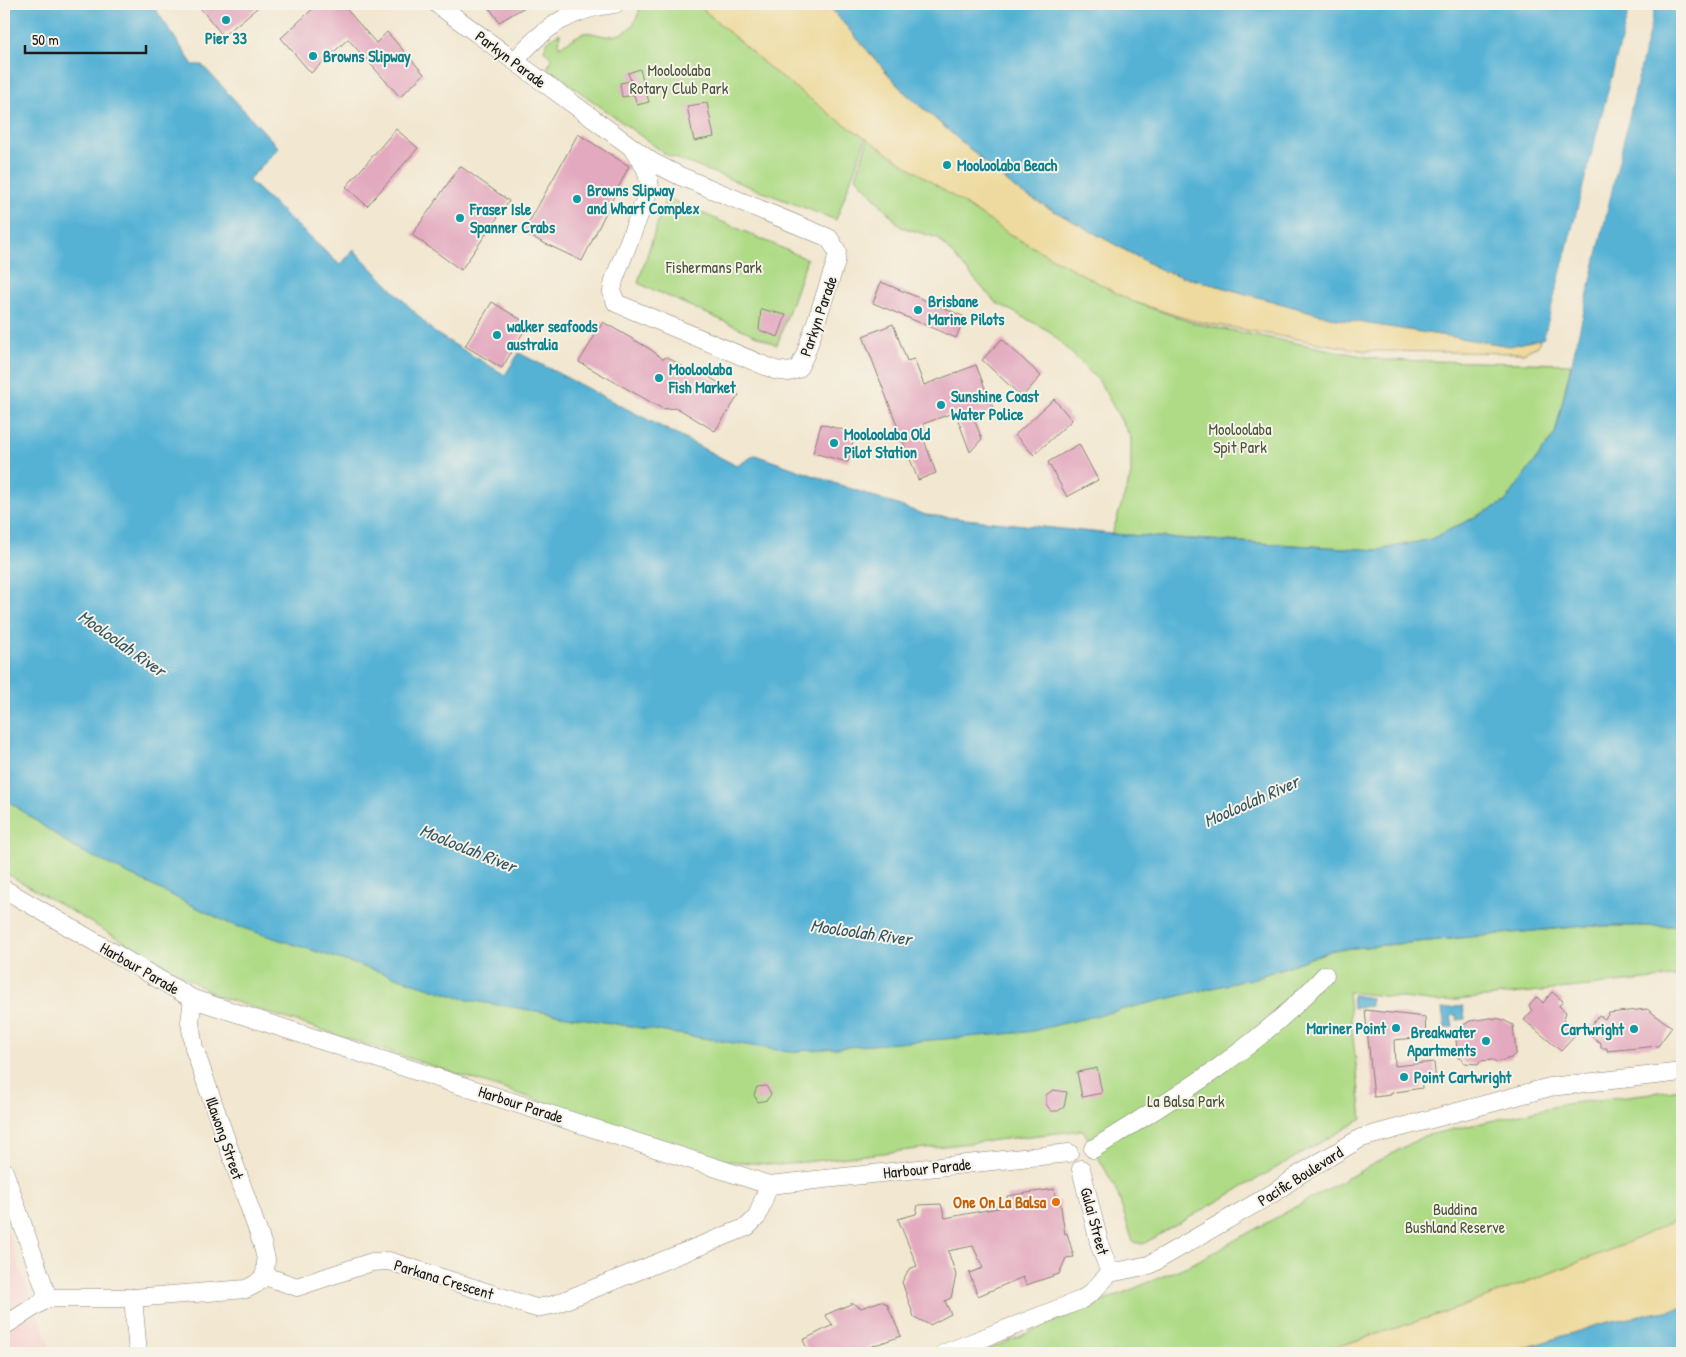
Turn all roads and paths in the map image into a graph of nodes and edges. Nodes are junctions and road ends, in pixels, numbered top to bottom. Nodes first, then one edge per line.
1 (437, 4) edge
2 (615, 4) edge
3 (514, 61) junction
4 (633, 150) junction
5 (680, 176) junction
6 (650, 187) junction
7 (4, 889) edge
8 (1325, 975) dead end
9 (193, 999) junction
10 (1682, 1072) edge
11 (1093, 1149) junction
12 (1069, 1153) junction
13 (1081, 1169) junction
14 (4, 1171) edge
15 (769, 1185) junction
16 (1110, 1273) junction
17 (265, 1276) junction
18 (48, 1298) junction
19 (133, 1298) junction
20 (4, 1326) edge
21 (138, 1353) edge
22 (945, 1353) edge

1 - 3 street, Parkyn Parade
2 - 3 street
3 - 4 street, Parkyn Parade
4 - 5 street, Parkyn Parade
4 - 6 street, Parkyn Parade
5 - 6 street
5 - 6 street, Parkyn Parade
7 - 9 street, Harbour Parade
8 - 11 street
9 - 15 street, Harbour Parade
9 - 17 street, Illawong Street
10 - 16 street, Pacific Boulevard
11 - 12 street
11 - 13 street
12 - 13 street
12 - 15 street, Harbour Parade
13 - 16 street, Gulai Street
14 - 18 street
15 - 17 street, Parkana Crescent
16 - 22 street
17 - 19 street
18 - 19 street
18 - 20 street
19 - 21 street

